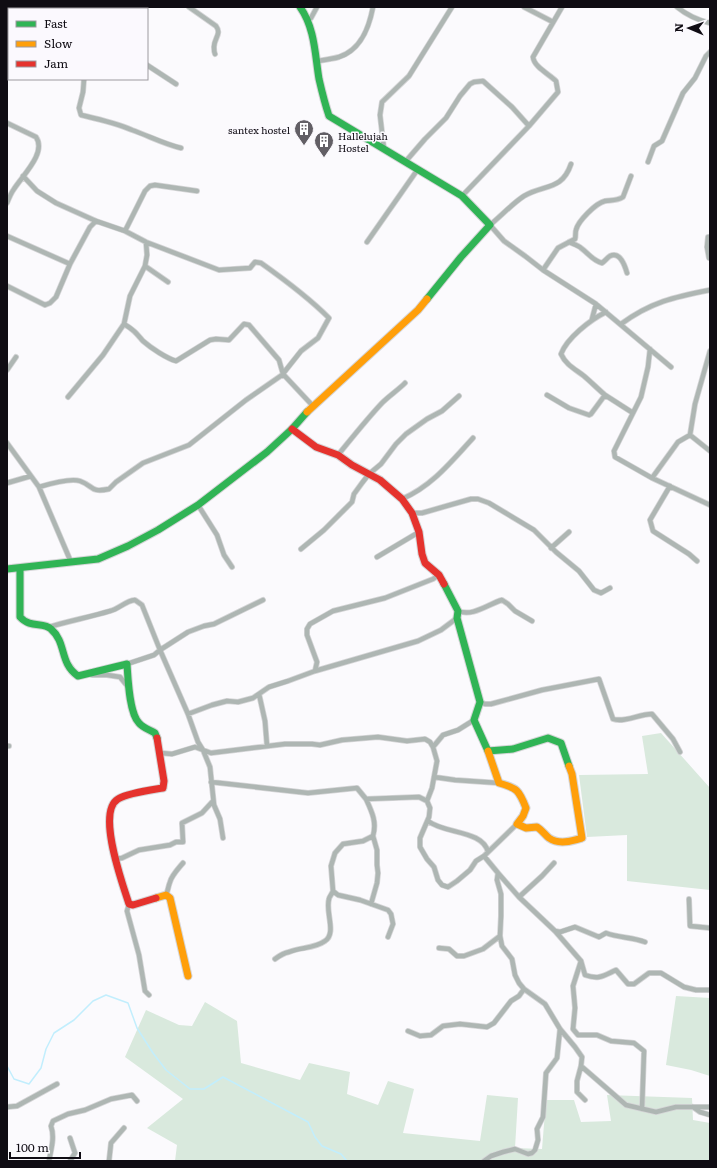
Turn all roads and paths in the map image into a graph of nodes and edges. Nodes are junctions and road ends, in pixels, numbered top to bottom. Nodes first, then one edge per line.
1 (189, 7) edge
2 (300, 7) edge
3 (317, 7) edge
4 (373, 7) edge
5 (452, 7) edge
6 (524, 7) edge
7 (562, 7) edge
8 (677, 7) edge
9 (307, 20) junction
10 (553, 22) junction
11 (710, 23) edge
12 (710, 52) edge
13 (215, 54) dead end
14 (317, 61) junction
15 (148, 66) edge
16 (84, 80) edge
17 (176, 84) dead end
18 (7, 123) edge
19 (529, 126) junction
20 (181, 148) dead end
21 (384, 149) junction
22 (406, 161) junction
23 (648, 162) dead end
24 (571, 164) dead end
25 (418, 169) junction
26 (24, 176) junction
27 (631, 176) dead end
28 (197, 191) dead end
29 (462, 196) junction
30 (7, 203) edge
31 (96, 222) junction
32 (490, 224) junction
33 (125, 231) junction
34 (7, 236) edge
35 (710, 237) edge
36 (146, 242) junction
37 (367, 242) dead end
38 (569, 242) junction
39 (709, 258) dead end
40 (70, 264) junction
41 (145, 266) junction
42 (543, 270) junction
43 (627, 273) dead end
44 (168, 282) dead end
45 (7, 286) edge
46 (710, 290) edge
47 (596, 304) junction
48 (606, 312) junction
49 (592, 319) junction
50 (124, 324) junction
51 (621, 324) junction
52 (650, 350) junction
53 (710, 351) edge
54 (16, 358) dead end
55 (671, 367) dead end
56 (7, 370) edge
57 (283, 374) junction
58 (405, 383) dead end
59 (547, 395) dead end
60 (605, 395) junction
61 (459, 396) dead end
62 (68, 397) dead end
63 (312, 405) junction
64 (633, 413) junction
65 (292, 429) junction
66 (690, 435) junction
67 (473, 438) dead end
68 (7, 444) edge
69 (710, 451) edge
70 (338, 455) junction
71 (369, 474) junction
72 (31, 476) junction
73 (652, 478) junction
74 (7, 483) edge
75 (670, 486) junction
76 (39, 487) junction
77 (402, 499) junction
78 (198, 505) junction
79 (710, 505) edge
80 (412, 513) junction
81 (420, 532) junction
82 (570, 532) dead end
83 (551, 548) junction
84 (301, 549) dead end
85 (377, 558) dead end
86 (697, 561) dead end
87 (71, 562) junction
88 (232, 567) dead end
89 (20, 568) junction
90 (7, 569) edge
91 (439, 575) junction
92 (610, 588) dead end
93 (263, 600) dead end
94 (458, 615) junction
95 (532, 621) dead end
96 (49, 627) junction
97 (160, 650) junction
98 (127, 664) junction
99 (315, 671) junction
100 (86, 674) junction
101 (130, 689) junction
102 (259, 694) junction
103 (480, 702) junction
104 (188, 714) junction
105 (474, 720) junction
106 (267, 746) junction
107 (433, 747) junction
108 (203, 750) junction
109 (488, 751) junction
110 (680, 752) dead end
111 (161, 753) junction
112 (434, 777) junction
113 (211, 782) junction
114 (499, 784) junction
115 (366, 799) junction
116 (213, 801) junction
117 (427, 801) junction
118 (428, 821) junction
119 (517, 824) junction
120 (374, 836) junction
121 (224, 838) dead end
122 (486, 854) junction
123 (114, 859) junction
124 (183, 863) dead end
125 (554, 863) dead end
126 (498, 873) junction
127 (333, 891) junction
128 (166, 895) junction
129 (519, 897) junction
130 (690, 899) dead end
131 (129, 904) junction
132 (372, 904) junction
133 (710, 928) edge
134 (555, 931) junction
135 (500, 936) junction
136 (388, 937) dead end
137 (645, 942) dead end
138 (439, 948) dead end
139 (275, 958) dead end
140 (581, 961) junction
141 (188, 976) dead end
142 (524, 989) junction
143 (710, 990) edge
144 (149, 995) dead end
145 (560, 1029) junction
146 (408, 1031) dead end
147 (581, 1066) junction
148 (57, 1084) dead end
149 (585, 1100) dead end
150 (137, 1101) dead end
151 (7, 1107) edge
152 (693, 1107) junction
153 (710, 1107) edge
154 (642, 1109) junction
155 (710, 1115) edge
156 (124, 1128) dead end
157 (70, 1138) dead end
158 (49, 1161) edge
159 (70, 1161) edge
160 (109, 1161) edge
161 (484, 1161) edge

1 - 13 street
2 - 9 street
3 - 9 street
4 - 14 street
5 - 21 street
6 - 10 street
7 - 10 street
8 - 11 street
9 - 14 street
10 - 19 street
12 - 23 street
14 - 21 street
15 - 17 street
16 - 20 street
18 - 26 street
19 - 22 street
19 - 29 street
21 - 22 street
22 - 25 street
24 - 32 street
25 - 29 street
25 - 37 street
26 - 30 street
26 - 31 street
27 - 38 street
28 - 33 street
29 - 32 street
31 - 33 street
31 - 40 street
32 - 42 street
32 - 63 street
33 - 36 street
34 - 40 street
35 - 39 street
36 - 41 street
36 - 57 street
38 - 42 street
38 - 43 street
40 - 45 street
41 - 44 street
41 - 50 street
42 - 47 street
46 - 51 street
47 - 48 street
47 - 49 street
48 - 49 street
48 - 51 street
49 - 60 street
50 - 57 street
50 - 62 street
51 - 52 street
52 - 55 street
52 - 64 street
53 - 66 street
54 - 56 street
57 - 63 street
57 - 76 street
58 - 70 street
59 - 60 street
60 - 64 street
61 - 71 street
63 - 65 street
64 - 73 street
65 - 70 street
65 - 78 street
66 - 69 street
66 - 73 street
67 - 77 street
68 - 72 street
70 - 71 street
71 - 77 street
71 - 84 street
72 - 74 street
72 - 76 street
73 - 75 street
75 - 79 street
75 - 86 street
76 - 87 street
77 - 80 street
78 - 87 street
78 - 88 street
80 - 81 street
80 - 83 street
81 - 85 street
81 - 91 street
82 - 83 street
83 - 92 street
87 - 89 street
89 - 90 street
89 - 96 street
91 - 94 street
91 - 99 street
93 - 97 street
94 - 95 street
94 - 99 street
94 - 103 street
96 - 97 street
96 - 100 street
97 - 98 street
97 - 104 street
98 - 100 street
98 - 101 street
99 - 102 street
100 - 101 street
101 - 111 street
102 - 104 street
102 - 106 street
103 - 105 street
103 - 110 street
104 - 108 street
105 - 107 street
105 - 109 street
106 - 107 street
106 - 108 street
107 - 112 street
108 - 111 street
108 - 113 street
109 - 114 street
109 - 119 street
111 - 123 street
112 - 114 street
112 - 117 street
113 - 115 street
113 - 116 street
114 - 119 street
115 - 117 street
115 - 120 street
116 - 121 street
116 - 123 street
117 - 118 street
118 - 122 street
118 - 122 street
119 - 122 street
120 - 127 street
120 - 132 street
122 - 126 street
123 - 131 street
124 - 128 street
125 - 129 street
126 - 129 street
126 - 135 street
127 - 132 street
127 - 139 street
128 - 131 street
128 - 141 street
129 - 134 street
130 - 133 street
131 - 144 street
132 - 136 street
134 - 137 street
134 - 140 street
135 - 138 street
135 - 142 street
140 - 143 street
140 - 154 street
142 - 145 street
142 - 146 street
145 - 147 street
145 - 161 street
147 - 149 street
147 - 154 street
148 - 151 street
150 - 158 street
152 - 153 street
152 - 154 street
152 - 155 street
156 - 160 street
157 - 159 street

